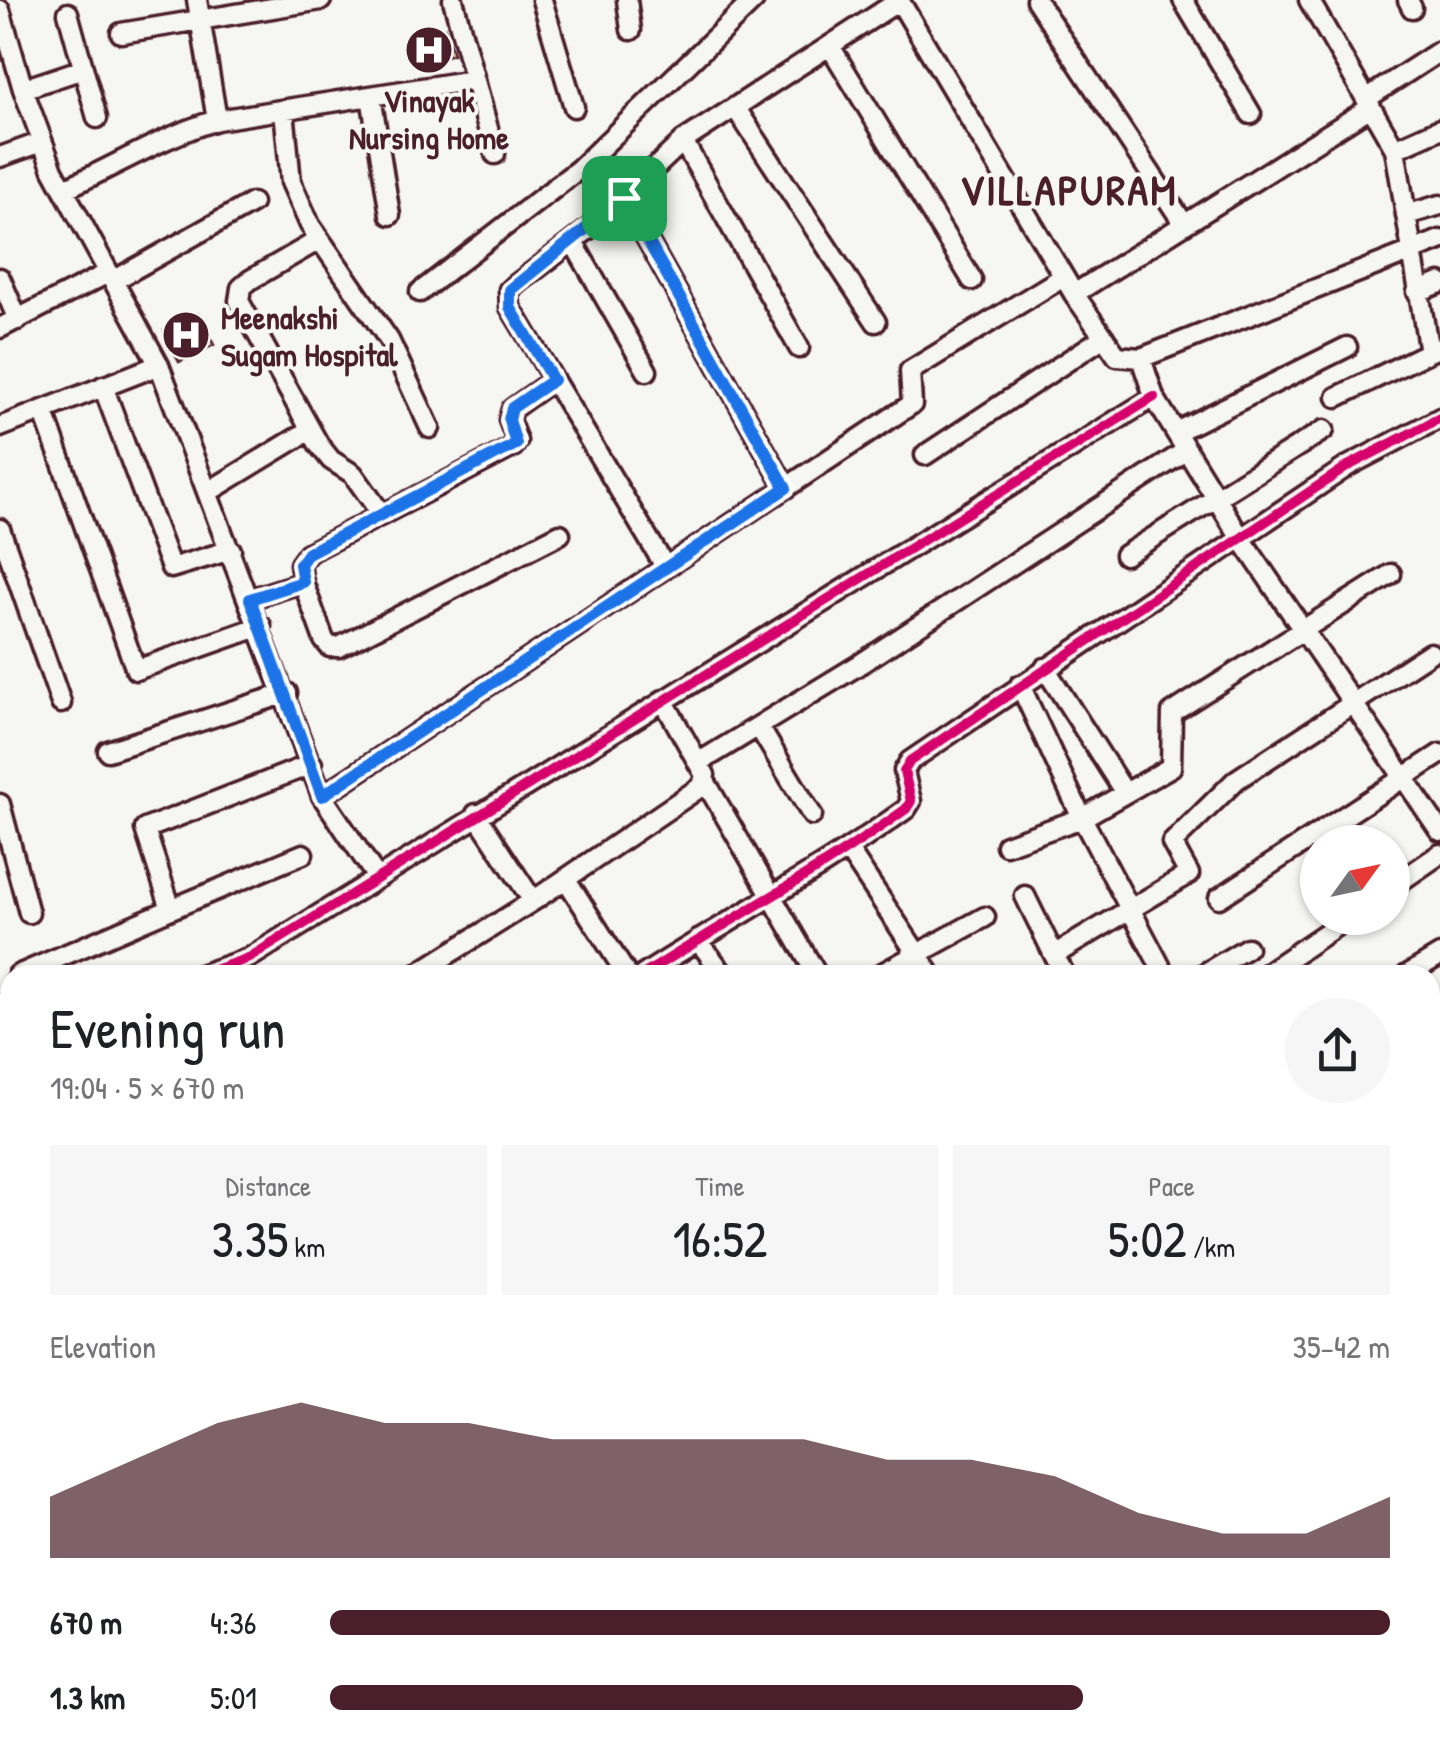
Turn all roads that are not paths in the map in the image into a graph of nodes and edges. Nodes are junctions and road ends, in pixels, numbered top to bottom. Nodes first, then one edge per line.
1 (321, 0) edge
2 (542, 0) edge
3 (626, 0) edge
4 (754, 0) edge
5 (899, 0) edge
6 (1036, 0) edge
7 (1183, 0) edge
8 (1308, 0) edge
9 (457, 1) edge
10 (198, 8) edge
11 (0, 10) edge
12 (68, 13) dead end
13 (631, 30) dead end
14 (121, 34) dead end
15 (830, 46) junction
16 (1440, 51) edge
17 (7, 62) edge
18 (83, 69) junction
19 (473, 80) junction
20 (22, 89) junction
21 (371, 96) junction
22 (1368, 103) junction
23 (574, 107) dead end
24 (736, 107) junction
25 (284, 110) junction
26 (1252, 114) dead end
27 (96, 118) dead end
28 (217, 120) junction
29 (1440, 130) edge
30 (683, 141) junction
31 (42, 142) junction
32 (1395, 150) junction
33 (495, 154) dead end
34 (0, 157) edge
35 (64, 189) junction
36 (624, 198) junction
37 (252, 203) dead end
38 (1440, 205) edge
39 (390, 215) dead end
40 (1406, 215) junction
41 (1184, 224) junction
42 (319, 240) junction
43 (1440, 240) edge
44 (573, 242) junction
45 (1410, 251) junction
46 (111, 277) junction
47 (1063, 277) junction
48 (0, 278) edge
49 (972, 280) dead end
50 (1440, 283) edge
51 (420, 292) dead end
52 (1417, 292) junction
53 (1074, 294) junction
54 (18, 320) junction
55 (876, 322) dead end
56 (0, 328) edge
57 (1104, 337) junction
58 (1347, 346) dead end
59 (799, 348) dead end
60 (1434, 350) edge
61 (1141, 358) junction
62 (159, 365) junction
63 (647, 371) dead end
64 (553, 380) junction
65 (104, 386) junction
66 (1154, 397) junction
67 (1337, 397) dead end
68 (43, 410) junction
69 (1440, 418) edge
70 (0, 427) edge
71 (430, 428) dead end
72 (310, 430) junction
73 (1324, 430) dead end
74 (1176, 432) junction
75 (1188, 450) junction
76 (925, 456) dead end
77 (786, 488) junction
78 (208, 492) junction
79 (1216, 498) junction
80 (382, 515) junction
81 (0, 529) edge
82 (560, 534) dead end
83 (1240, 536) junction
84 (231, 550) junction
85 (1125, 555) dead end
86 (666, 568) junction
87 (1391, 574) dead end
88 (303, 582) junction
89 (250, 599) junction
90 (261, 626) junction
91 (1302, 629) junction
92 (1430, 653) dead end
93 (1045, 668) junction
94 (1020, 685) junction
95 (287, 693) junction
96 (662, 700) junction
97 (1353, 703) junction
98 (61, 704) dead end
99 (759, 727) junction
100 (108, 751) dead end
101 (1440, 754) edge
102 (312, 764) junction
103 (702, 772) junction
104 (1403, 776) junction
105 (1126, 793) junction
106 (322, 796) junction
107 (0, 804) edge
108 (476, 814) junction
109 (812, 815) dead end
110 (1082, 818) junction
111 (1440, 832) edge
112 (1006, 845) dead end
113 (849, 850) junction
114 (303, 854) dead end
115 (1440, 854) edge
116 (1410, 875) edge
117 (376, 876) junction
118 (566, 878) junction
119 (769, 895) junction
120 (1025, 896) dead end
121 (1218, 898) dead end
122 (533, 901) junction
123 (171, 909) junction
124 (1132, 911) junction
125 (29, 913) dead end
126 (986, 917) dead end
127 (1323, 935) edge
128 (698, 940) junction
129 (1248, 948) dead end
130 (1054, 954) junction
131 (918, 956) junction
132 (41, 965) edge
133 (228, 965) edge
134 (430, 965) edge
135 (621, 965) edge
136 (659, 965) edge
137 (717, 965) edge
138 (811, 965) edge
139 (900, 965) edge
140 (924, 965) edge
141 (1060, 965) edge
142 (1160, 965) edge
143 (1219, 965) edge
144 (1279, 965) edge

1 - 10 street
2 - 23 street
3 - 13 street
4 - 51 street
5 - 15 street
5 - 47 street
6 - 41 street
7 - 26 street
8 - 22 street
9 - 19 street
10 - 14 street
10 - 28 street
11 - 17 street
12 - 18 street
15 - 24 street
15 - 49 street
16 - 22 street
17 - 20 street
18 - 20 street
18 - 27 street
19 - 21 street
19 - 33 street
20 - 31 street
21 - 25 street
21 - 39 street
22 - 32 street
22 - 41 street
24 - 30 street
24 - 55 street
25 - 28 street
25 - 42 street
28 - 35 street
29 - 32 street
30 - 36 street
30 - 59 street
31 - 34 street
31 - 35 street
32 - 40 street
35 - 46 street
36 - 44 street
36 - 77 street
37 - 46 street
38 - 40 street
40 - 45 street
41 - 53 street
42 - 71 street
42 - 72 street
43 - 45 street
44 - 63 street
44 - 64 street
45 - 52 street
45 - 61 street
46 - 54 street
46 - 62 street
47 - 53 street
47 - 77 street
48 - 54 street
50 - 52 street
52 - 60 street
53 - 57 street
54 - 56 street
57 - 61 street
57 - 76 street
58 - 74 street
60 - 67 street
61 - 66 street
62 - 65 street
62 - 78 street
64 - 80 street
64 - 86 street
65 - 68 street
65 - 84 street
66 - 74 street
66 - 96 street
68 - 70 street
68 - 90 street
69 - 83 street
72 - 78 street
72 - 80 street
73 - 79 street
74 - 75 street
75 - 79 street
75 - 99 street
77 - 86 street
78 - 84 street
79 - 83 street
79 - 85 street
80 - 88 street
81 - 98 street
82 - 88 street
83 - 91 street
83 - 93 street
84 - 89 street
86 - 106 street
87 - 91 street
88 - 89 street
89 - 90 street
90 - 95 street
91 - 97 street
91 - 105 street
92 - 97 street
93 - 94 street
93 - 105 street
94 - 110 street
94 - 113 street
95 - 100 street
95 - 102 street
96 - 103 street
96 - 108 street
97 - 104 street
97 - 124 street
99 - 103 street
99 - 109 street
101 - 104 street
102 - 106 street
102 - 123 street
103 - 118 street
103 - 119 street
104 - 111 street
104 - 121 street
105 - 110 street
106 - 117 street
107 - 125 street
108 - 117 street
108 - 122 street
110 - 112 street
110 - 124 street
113 - 119 street
113 - 131 street
114 - 123 street
115 - 116 street
117 - 133 street
118 - 122 street
118 - 135 street
119 - 128 street
119 - 138 street
120 - 130 street
122 - 134 street
123 - 132 street
124 - 130 street
124 - 142 street
126 - 131 street
127 - 144 street
128 - 136 street
128 - 137 street
129 - 143 street
130 - 141 street
131 - 139 street
131 - 140 street

